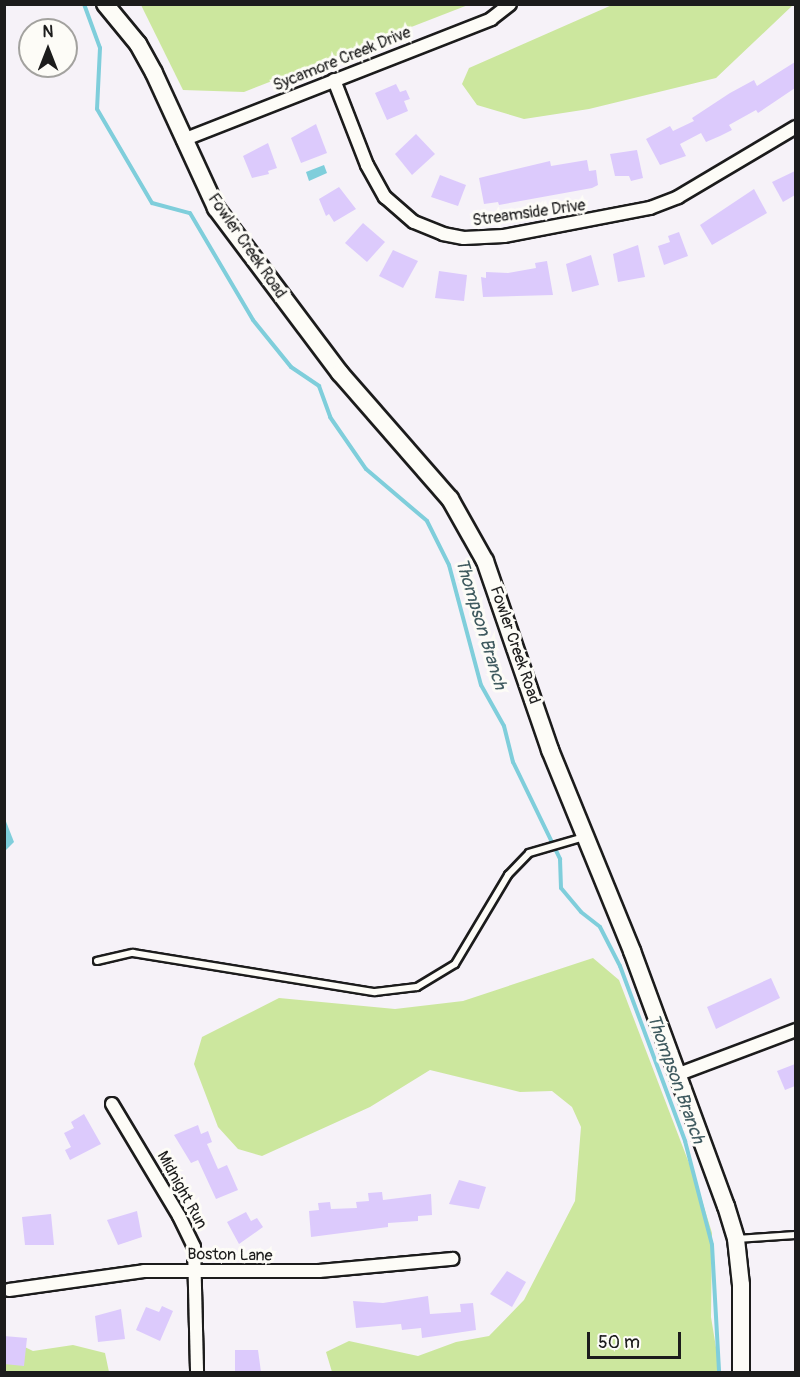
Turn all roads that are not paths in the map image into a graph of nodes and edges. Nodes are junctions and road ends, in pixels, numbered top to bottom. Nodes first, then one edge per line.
1 (105, 4) edge
2 (510, 4) edge
3 (334, 80) junction
4 (795, 127) edge
5 (183, 140) junction
6 (585, 837) junction
7 (97, 961) dead end
8 (795, 1030) edge
9 (679, 1074) junction
10 (112, 1104) dead end
11 (795, 1235) edge
12 (736, 1239) junction
13 (452, 1259) dead end
14 (196, 1271) junction
15 (9, 1290) dead end
16 (196, 1372) edge
17 (741, 1372) edge

1 - 5 main road, Fowler Creek Road
2 - 3 street, Sycamore Creek Drive
3 - 4 street, Streamside Drive
3 - 5 street, Sycamore Creek Drive
5 - 6 main road, Fowler Creek Road
6 - 7 lane
6 - 9 main road, Fowler Creek Road
8 - 9 street
9 - 12 main road, Fowler Creek Road
10 - 14 street, Midnight Run
11 - 12 lane
12 - 17 main road, Fowler Creek Road
13 - 14 street, Boston Lane
14 - 15 street, Boston Lane
14 - 16 street, Midnight Run

